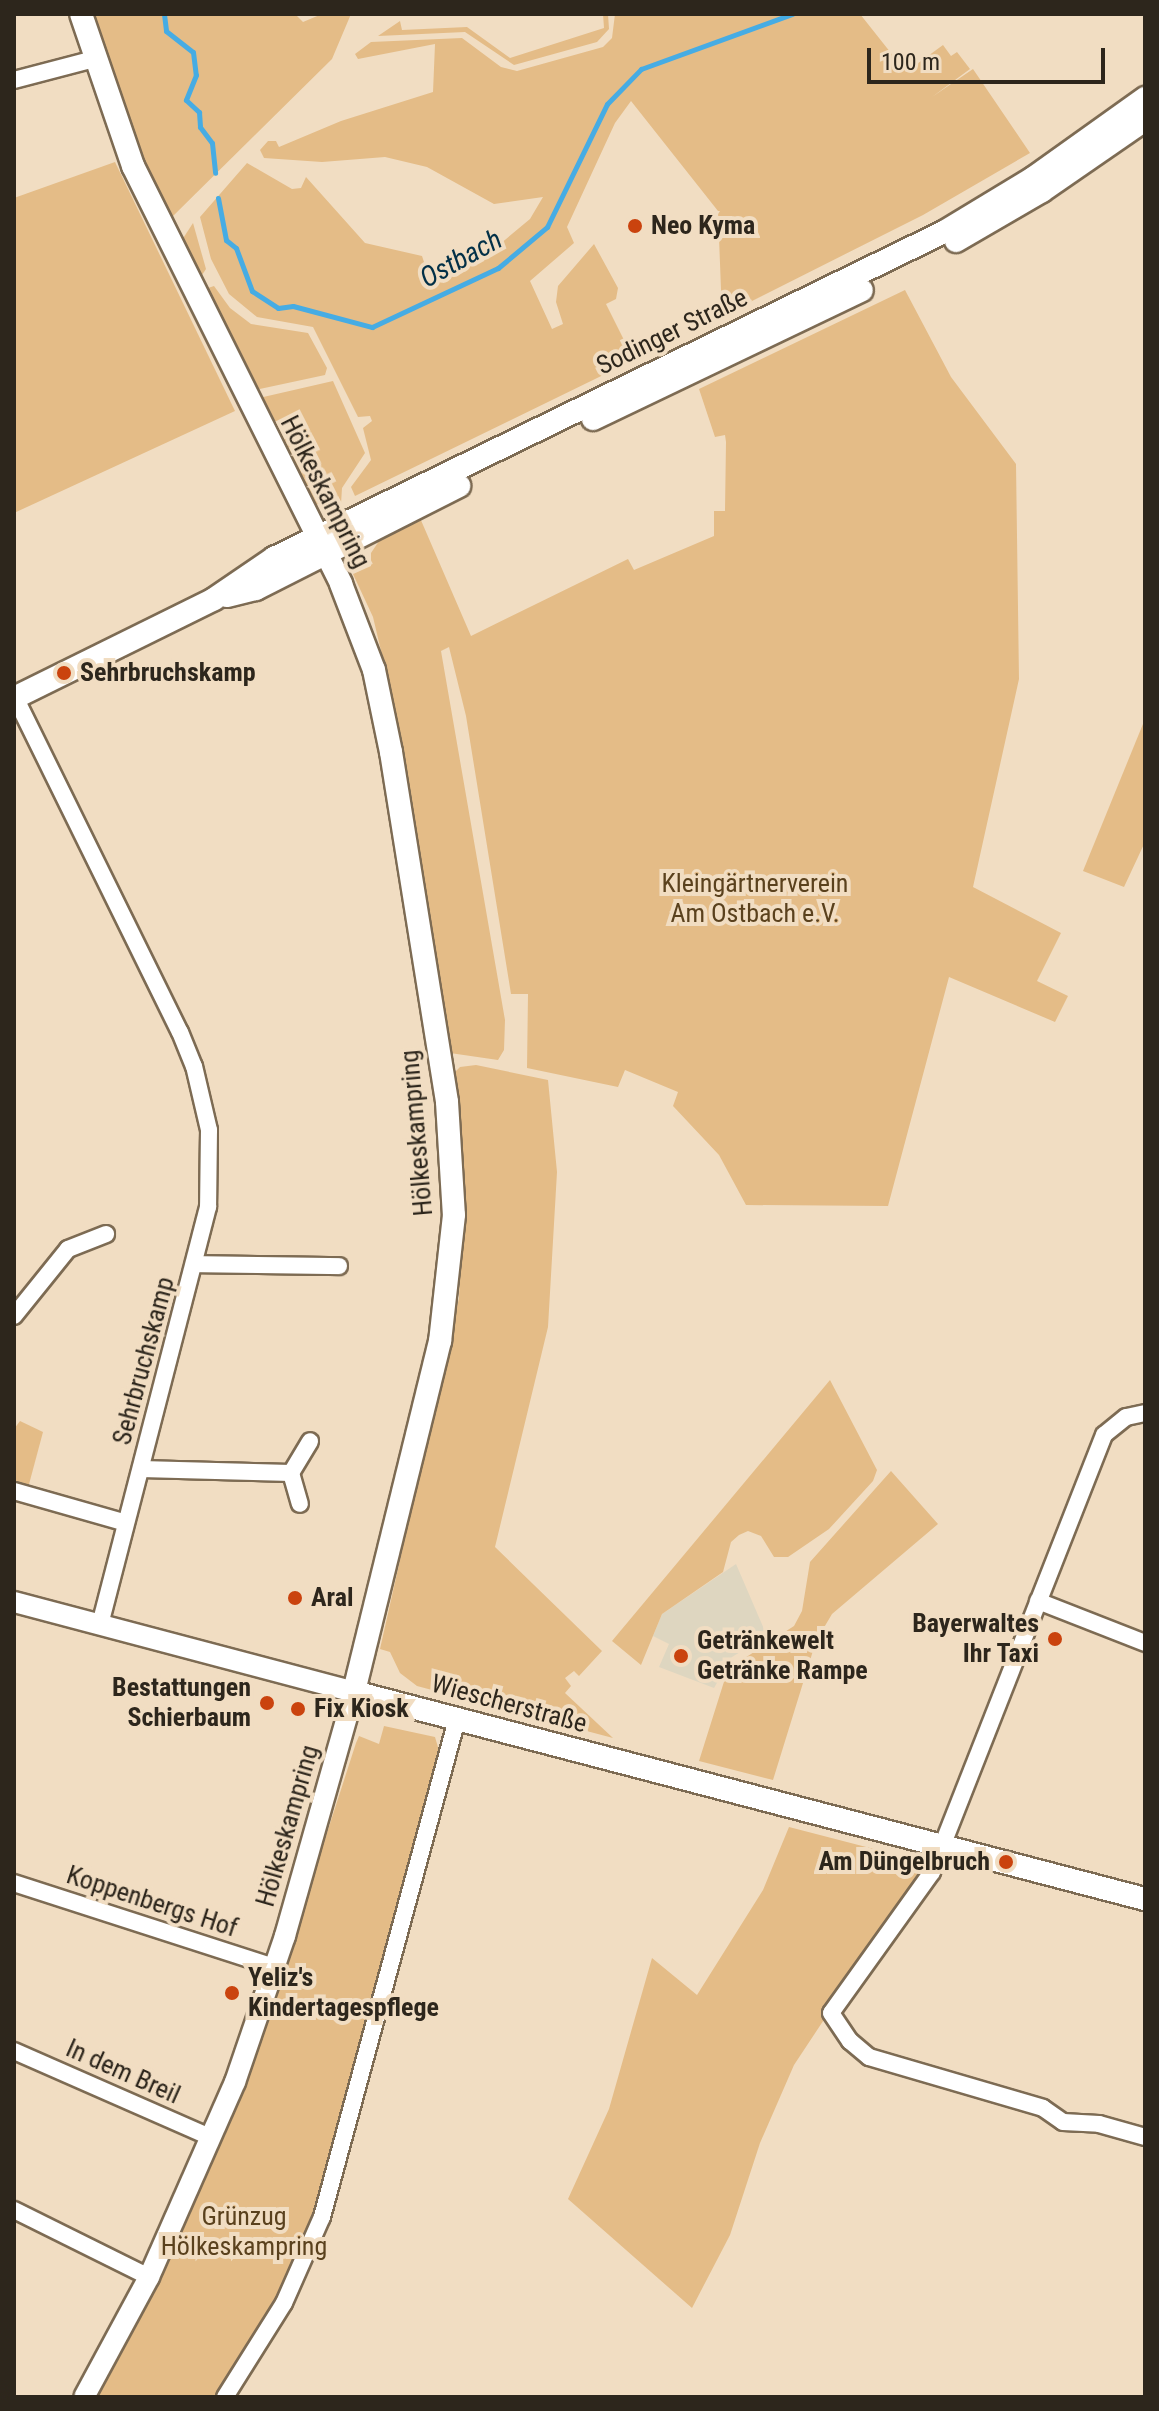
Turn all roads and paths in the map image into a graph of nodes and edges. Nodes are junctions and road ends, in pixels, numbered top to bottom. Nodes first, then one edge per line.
1 (81, 14) edge
2 (94, 59) junction
3 (14, 80) edge
4 (1145, 98) edge
5 (1145, 120) edge
6 (322, 545) junction
7 (15, 697) edge
8 (106, 1234) dead end
9 (194, 1264) junction
10 (339, 1266) dead end
11 (14, 1316) edge
12 (1145, 1413) edge
13 (310, 1441) dead end
14 (141, 1469) junction
15 (291, 1473) junction
16 (14, 1491) edge
17 (300, 1504) dead end
18 (126, 1523) junction
19 (1038, 1601) junction
20 (14, 1602) edge
21 (100, 1625) junction
22 (1145, 1643) edge
23 (354, 1692) junction
24 (457, 1719) junction
25 (943, 1847) junction
26 (14, 1883) edge
27 (1145, 1899) edge
28 (274, 1967) junction
29 (14, 2051) edge
30 (1145, 2137) edge
31 (212, 2138) junction
32 (14, 2210) edge
33 (149, 2277) junction
34 (84, 2397) edge
35 (225, 2397) edge

1 - 2 main road, Hölkeskampring
2 - 3 street
2 - 6 main road, Hölkeskampring
4 - 6 main road, Sodinger Straße
5 - 6 main road, Sodinger Straße
6 - 7 main road, Sodinger Straße
6 - 23 main road, Hölkeskampring
7 - 9 street, Sehrbruchskamp
8 - 11 street
9 - 10 street, Sehrbruchskamp
9 - 14 street, Sehrbruchskamp
12 - 19 street
13 - 15 street
14 - 15 street, Sehrbruchskamp
14 - 18 street, Sehrbruchskamp
15 - 17 street
16 - 18 street
18 - 21 street, Sehrbruchskamp
19 - 22 street
19 - 25 street
20 - 21 street, Wiescherstraße
21 - 23 street, Wiescherstraße
23 - 24 main road, Wiescherstraße
23 - 28 street, Hölkeskampring
24 - 25 main road, Wiescherstraße
24 - 35 street
25 - 27 main road, Wiescherstraße
25 - 30 street
26 - 28 street, Koppenbergs Hof
28 - 31 street, Hölkeskampring
29 - 31 street, In dem Breil
31 - 33 street, Hölkeskampring
32 - 33 street
33 - 34 street, Hölkeskampring

